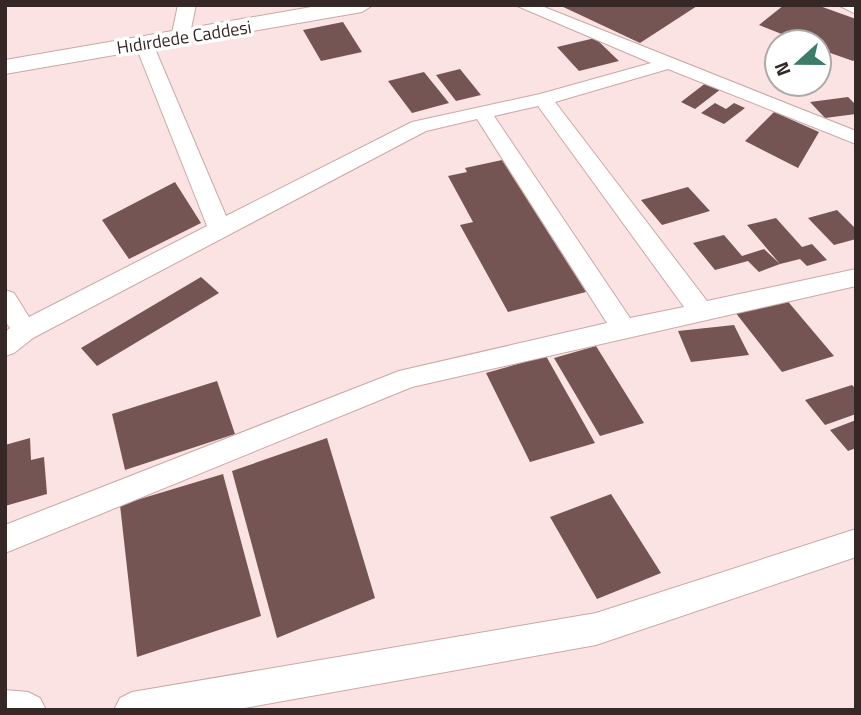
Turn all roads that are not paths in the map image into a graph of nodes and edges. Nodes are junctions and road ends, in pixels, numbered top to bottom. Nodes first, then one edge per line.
1 (187, 5) edge
2 (362, 5) edge
3 (523, 5) edge
4 (846, 5) edge
5 (856, 9) edge
6 (180, 38) junction
7 (144, 44) junction
8 (670, 63) junction
9 (5, 67) edge
10 (542, 99) junction
11 (482, 112) junction
12 (856, 138) edge
13 (220, 229) junction
14 (856, 277) edge
15 (5, 299) edge
16 (701, 312) junction
17 (624, 329) junction
18 (15, 338) edge
19 (5, 539) edge
20 (856, 542) edge
21 (5, 708) edge
22 (28, 710) edge
23 (132, 710) edge

1 - 6 street
2 - 6 street, Hıdırdede Caddesi
3 - 8 street
4 - 5 street
6 - 7 street, Hıdırdede Caddesi
7 - 9 street, Hıdırdede Caddesi
7 - 13 street
8 - 10 street
8 - 12 street
10 - 11 street
10 - 16 street
11 - 13 street
11 - 17 street
13 - 18 street
14 - 16 street
15 - 18 street
16 - 17 street
17 - 19 street
20 - 23 street
21 - 22 street

